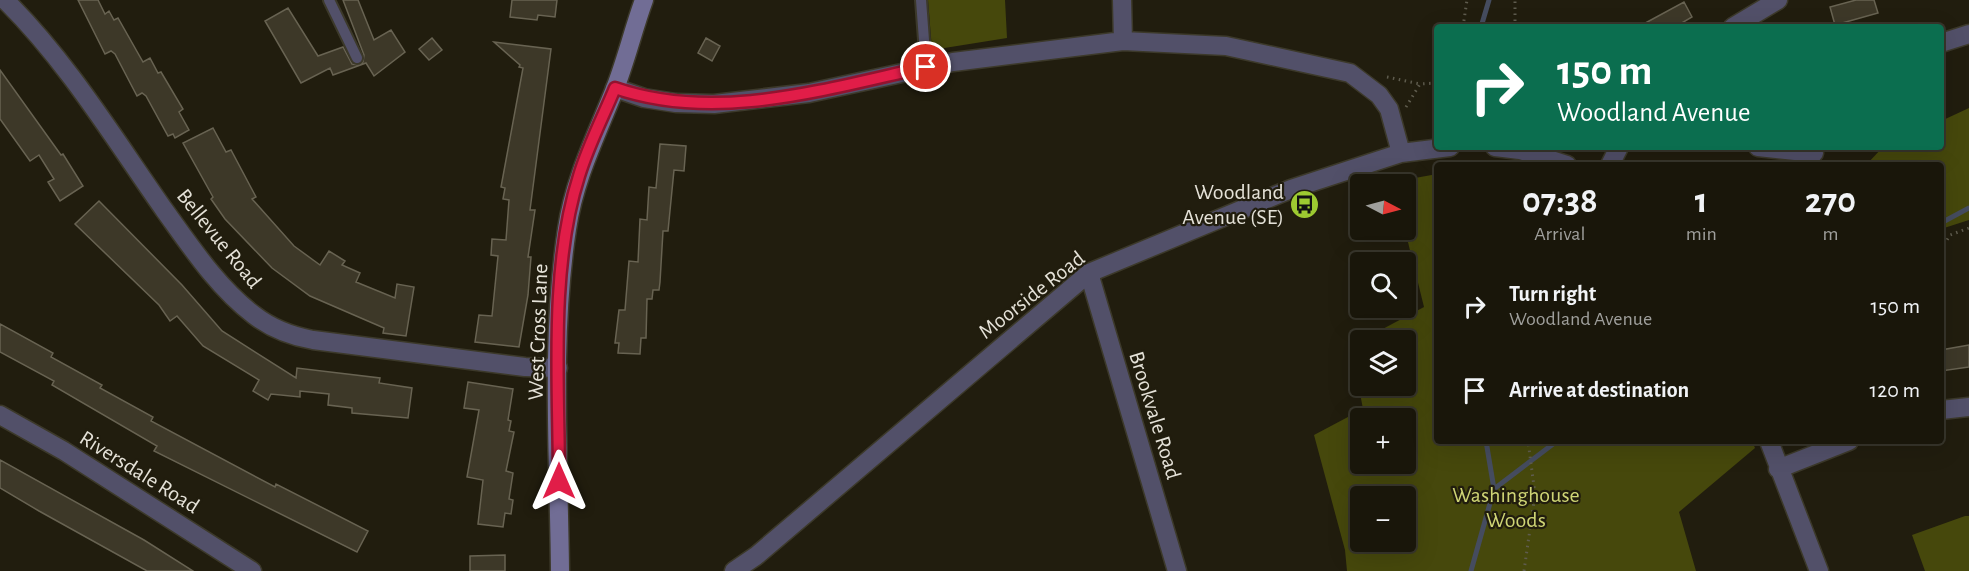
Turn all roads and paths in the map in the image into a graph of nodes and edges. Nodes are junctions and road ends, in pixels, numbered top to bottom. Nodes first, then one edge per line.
1 (5, 0) edge
2 (329, 0) edge
3 (644, 0) edge
4 (921, 0) edge
5 (1122, 0) edge
6 (1467, 0) edge
7 (1515, 0) edge
8 (1773, 1) edge
9 (1463, 24) edge
10 (1515, 24) edge
11 (1738, 24) edge
12 (1969, 34) edge
13 (1123, 41) junction
14 (1944, 42) edge
15 (357, 58) dead end
16 (926, 67) junction
17 (1434, 83) edge
18 (615, 88) junction
19 (1392, 119) junction
20 (1434, 149) edge
21 (1520, 150) edge
22 (1786, 150) edge
23 (1401, 153) junction
24 (1814, 153) dead end
25 (1558, 162) edge
26 (1969, 228) edge
27 (1944, 245) edge
28 (1089, 273) junction
29 (558, 368) junction
30 (1969, 407) edge
31 (1944, 410) edge
32 (0, 415) edge
33 (1528, 444) edge
34 (1770, 444) edge
35 (1841, 444) edge
36 (1778, 469) junction
37 (252, 571) edge
38 (560, 571) edge
39 (735, 571) edge
40 (1178, 571) edge
41 (1524, 571) edge
42 (1819, 571) edge

1 - 29 street, Bellevue Road
2 - 15 lane
3 - 18 street, West Cross Lane
4 - 16 lane
5 - 13 street
6 - 9 path
7 - 10 path
8 - 11 street
12 - 14 street
13 - 16 street
13 - 19 street
16 - 18 street
17 - 19 path
18 - 29 street, West Cross Lane
19 - 23 street
20 - 23 street, Moorside Road
21 - 25 street
22 - 24 street
23 - 28 street, Moorside Road
26 - 27 path
28 - 39 street, Moorside Road
28 - 40 street, Brookvale Road
29 - 38 street, West Cross Lane
30 - 31 street
32 - 37 street, Riversdale Road
33 - 41 path
34 - 36 street
35 - 36 street
36 - 42 street

